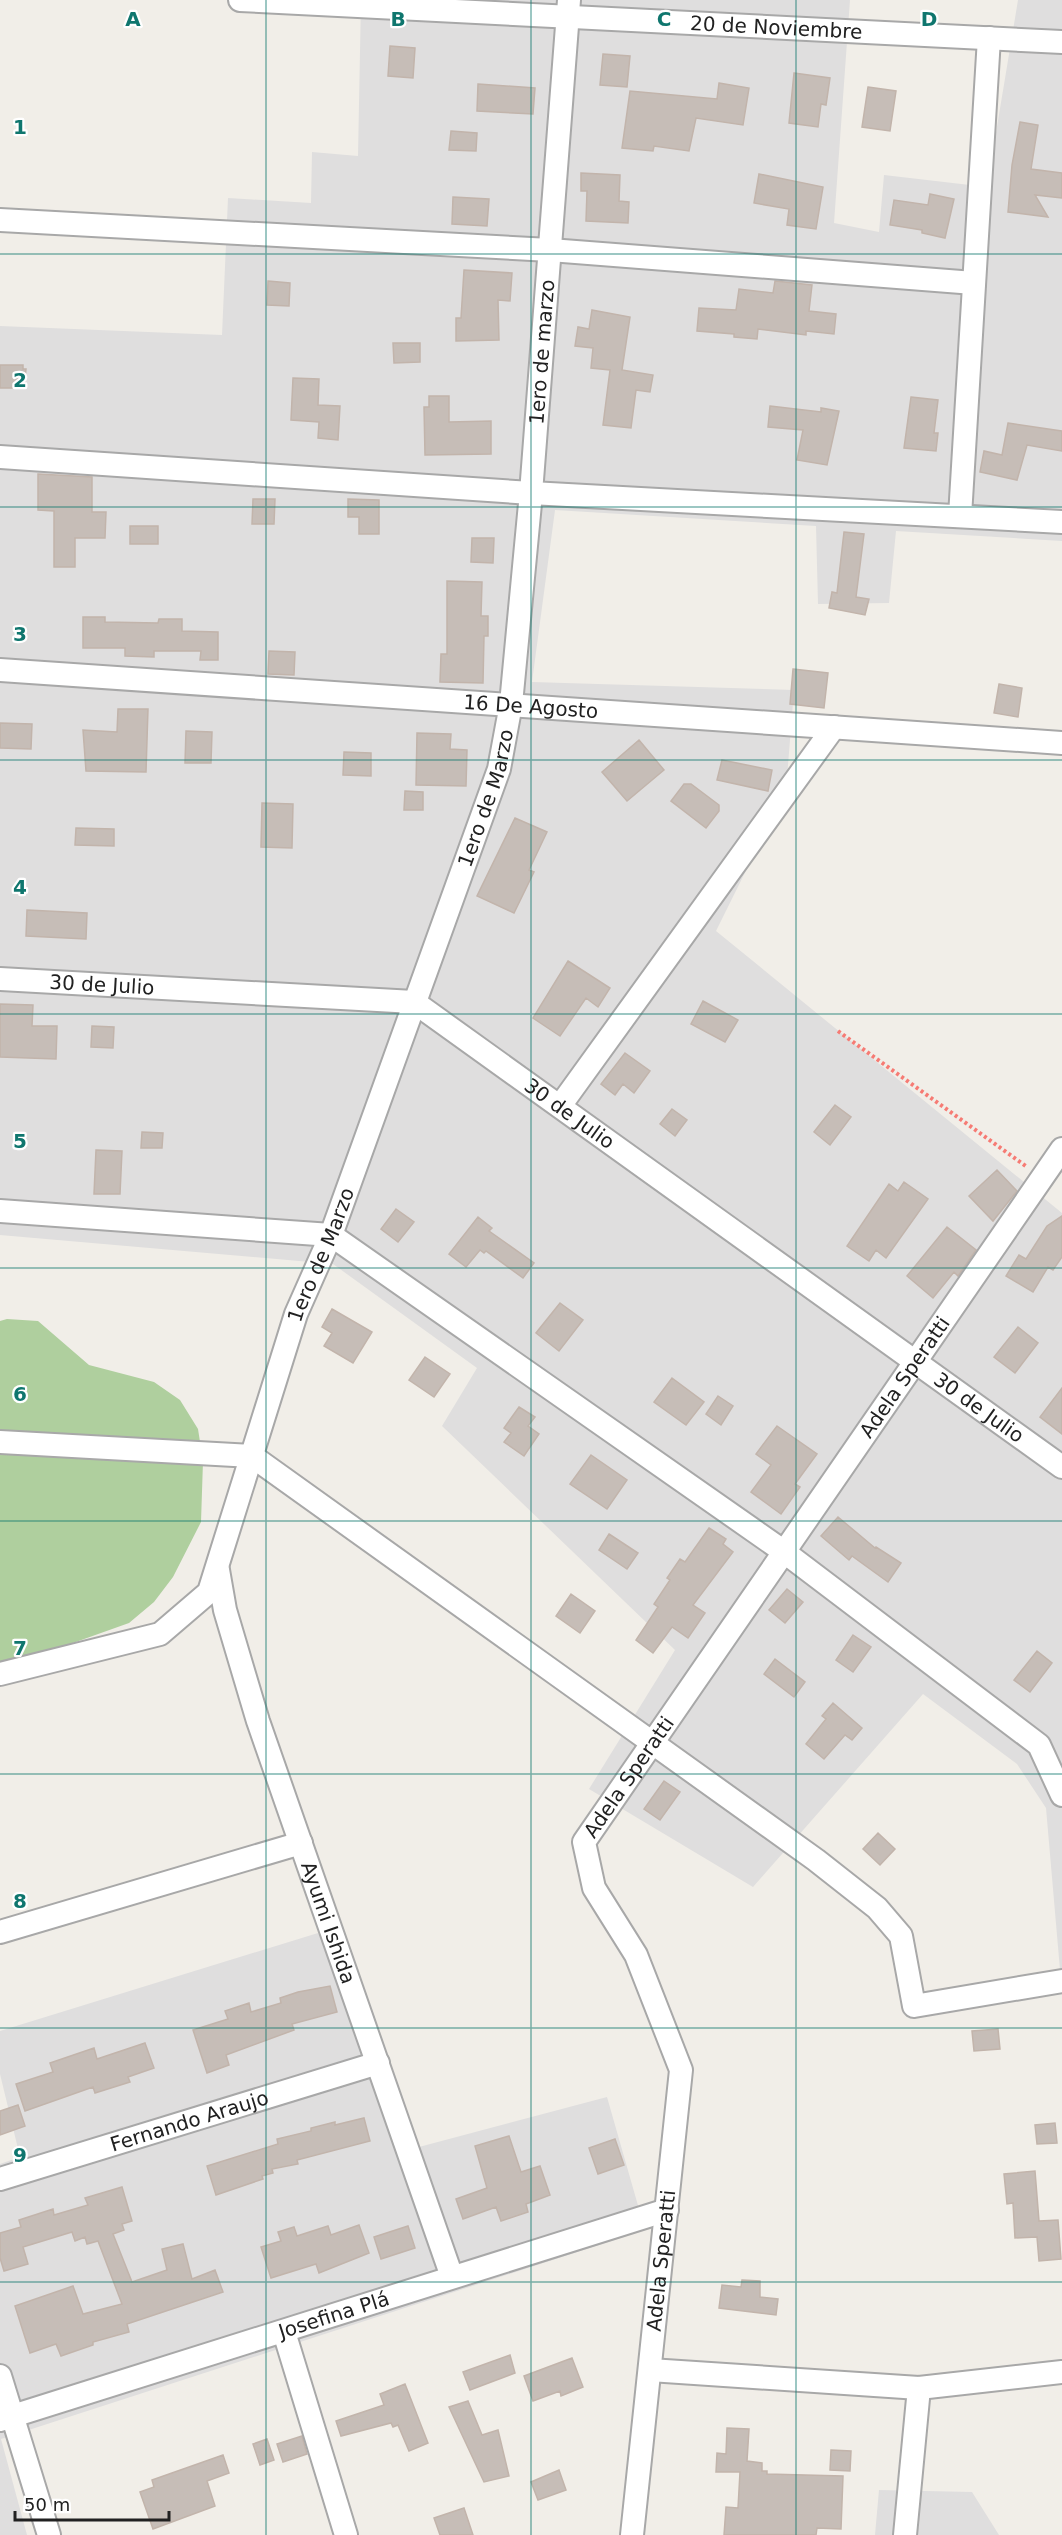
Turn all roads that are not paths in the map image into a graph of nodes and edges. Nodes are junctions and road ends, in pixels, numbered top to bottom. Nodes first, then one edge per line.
1 (240, 0) edge
2 (568, 8) edge
3 (989, 38) junction
4 (1062, 42) edge
5 (0, 219) edge
6 (550, 250) junction
7 (974, 283) junction
8 (0, 457) edge
9 (531, 493) junction
10 (960, 516) junction
11 (1062, 522) edge
12 (0, 670) edge
13 (511, 704) junction
14 (834, 727) junction
15 (1062, 744) edge
16 (0, 979) edge
17 (414, 1002) junction
18 (561, 1106) junction
19 (1062, 1149) edge
20 (0, 1211) edge
21 (331, 1235) junction
22 (915, 1361) junction
23 (0, 1442) edge
24 (252, 1456) junction
25 (1062, 1467) edge
26 (783, 1551) junction
27 (218, 1565) junction
28 (0, 1674) edge
29 (651, 1743) junction
30 (1062, 1795) edge
31 (301, 1843) junction
32 (0, 1932) edge
33 (1062, 1981) edge
34 (378, 2063) junction
35 (0, 2178) edge
36 (667, 2210) junction
37 (452, 2277) junction
38 (284, 2332) junction
39 (650, 2370) junction
40 (1062, 2372) edge
41 (0, 2376) edge
42 (919, 2388) junction
43 (6, 2418) edge
44 (49, 2535) edge
45 (346, 2535) edge
46 (632, 2535) edge
47 (905, 2535) edge

1 - 2 street, 20 de Noviembre
2 - 3 street, 20 de Noviembre
2 - 6 street, 1ero de marzo
3 - 4 street, 20 de Noviembre
3 - 7 street
5 - 6 street
6 - 7 street
6 - 9 street, 1ero de marzo
7 - 10 street
8 - 9 street
9 - 10 street
9 - 13 street, 1ero de marzo
10 - 11 street
12 - 13 street, 16 De Agosto
13 - 14 street, 16 De Agosto
13 - 17 street, 1ero de Marzo
14 - 15 street, 16 De Agosto
14 - 18 street
16 - 17 street, 30 de Julio
17 - 18 street, 30 de Julio
17 - 21 street, 1ero de Marzo
18 - 22 street, 30 de Julio
19 - 22 street, Adela Speratti
20 - 21 street
21 - 24 street, 1ero de Marzo
21 - 26 street
22 - 25 street, 30 de Julio
22 - 26 street, Adela Speratti
23 - 24 street
24 - 27 street, 1ero de Marzo
24 - 29 street
26 - 29 street, Adela Speratti
26 - 30 street
27 - 28 street, 1ero de Marzo
27 - 31 street, Ayumi Ishida
29 - 33 street
29 - 36 street, Adela Speratti
31 - 32 street
31 - 34 street, Ayumi Ishida
34 - 35 street, Fernando Araujo
34 - 37 street, Ayumi Ishida
36 - 37 street, Josefina Plá
36 - 39 street, Adela Speratti
37 - 38 street, Josefina Plá
38 - 43 street, Josefina Plá
38 - 45 street
39 - 42 street
39 - 46 street, Adela Speratti
40 - 42 street
41 - 43 street
42 - 47 street
43 - 44 street

